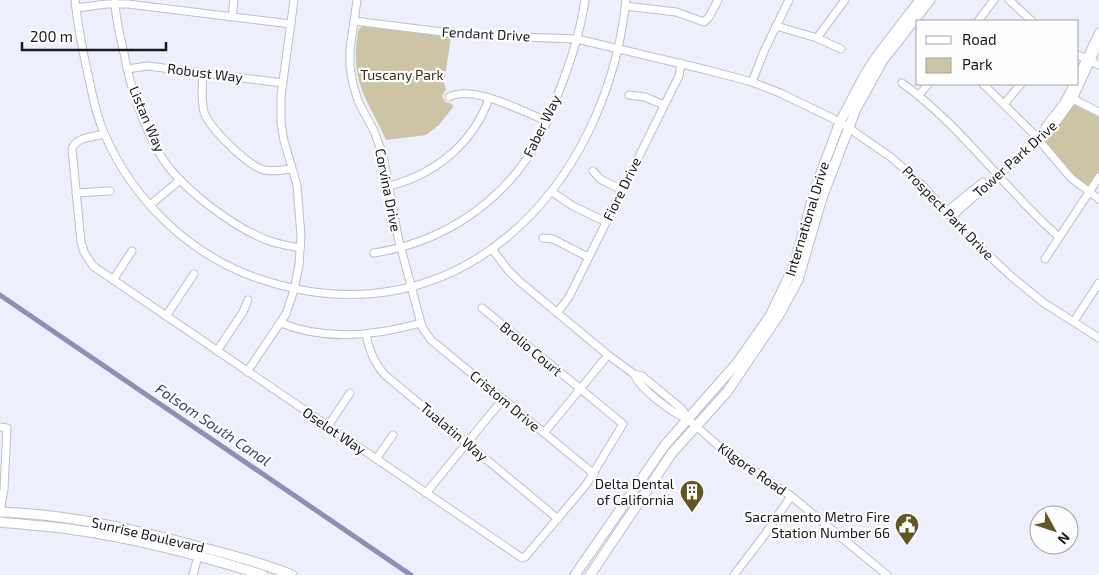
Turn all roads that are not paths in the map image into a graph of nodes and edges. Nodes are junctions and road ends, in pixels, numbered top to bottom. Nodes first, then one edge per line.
1 (176, 0) edge
2 (234, 0) edge
3 (294, 0) edge
4 (357, 0) edge
5 (585, 0) edge
6 (718, 0) edge
7 (789, 0) edge
8 (845, 0) edge
9 (920, 0) edge
10 (930, 0) edge
11 (994, 0) edge
12 (1008, 0) edge
13 (115, 2) edge
14 (626, 3) edge
15 (75, 4) edge
16 (174, 10) junction
17 (232, 17) junction
18 (979, 20) edge
19 (1031, 20) edge
20 (354, 21) junction
21 (290, 24) junction
22 (776, 26) junction
23 (1099, 32) edge
24 (817, 38) junction
25 (577, 39) junction
26 (1099, 43) edge
27 (618, 48) junction
28 (841, 50) dead end
29 (1079, 56) edge
30 (1088, 60) junction
31 (681, 63) junction
32 (1099, 65) edge
33 (127, 69) junction
34 (203, 73) junction
35 (1079, 74) edge
36 (752, 82) junction
37 (283, 83) junction
38 (902, 83) dead end
39 (1079, 84) edge
40 (927, 85) edge
41 (984, 85) edge
42 (1020, 85) edge
43 (1073, 85) edge
44 (1079, 85) edge
45 (629, 95) dead end
46 (919, 95) junction
47 (449, 97) dead end
48 (489, 98) junction
49 (1073, 100) junction
50 (1004, 104) junction
51 (664, 105) junction
52 (1099, 112) edge
53 (547, 121) junction
54 (840, 122) junction
55 (849, 128) junction
56 (104, 134) junction
57 (1037, 138) junction
58 (291, 168) junction
59 (593, 171) dead end
60 (997, 173) junction
61 (1099, 176) edge
62 (180, 180) junction
63 (389, 186) junction
64 (622, 190) junction
65 (110, 191) dead end
66 (552, 192) junction
67 (1088, 192) junction
68 (76, 193) junction
69 (1099, 199) edge
70 (150, 205) junction
71 (949, 214) junction
72 (606, 222) junction
73 (1059, 237) junction
74 (543, 238) dead end
75 (300, 248) junction
76 (400, 248) junction
77 (492, 249) junction
78 (132, 251) dead end
79 (799, 252) junction
80 (374, 253) dead end
81 (588, 257) junction
82 (1045, 259) dead end
83 (194, 274) dead end
84 (113, 280) junction
85 (1099, 283) edge
86 (411, 287) junction
87 (784, 288) junction
88 (294, 290) junction
89 (789, 296) junction
90 (248, 300) dead end
91 (482, 308) dead end
92 (557, 313) junction
93 (166, 316) junction
94 (1074, 321) junction
95 (281, 323) junction
96 (421, 324) junction
97 (771, 328) junction
98 (366, 334) junction
99 (1099, 338) edge
100 (217, 352) junction
101 (608, 355) junction
102 (247, 372) junction
103 (580, 389) junction
104 (350, 393) dead end
105 (503, 399) junction
106 (688, 419) junction
107 (328, 426) junction
108 (0, 427) edge
109 (696, 427) junction
110 (544, 433) junction
111 (394, 435) dead end
112 (467, 443) junction
113 (376, 459) junction
114 (594, 474) junction
115 (426, 493) junction
116 (791, 496) junction
117 (1, 517) edge
118 (558, 519) junction
119 (145, 543) junction
120 (197, 546) junction
121 (198, 556) junction
122 (261, 564) junction
123 (193, 575) edge
124 (263, 575) edge
125 (292, 575) edge
126 (575, 575) edge
127 (590, 575) edge
128 (734, 575) edge
129 (887, 575) edge

1 - 16 street
2 - 17 street
3 - 21 street
4 - 20 street, Corvina Drive
5 - 25 street, Faber Way
6 - 14 street
7 - 22 street
8 - 24 street
9 - 54 main road, International Drive
10 - 55 main road, International Drive
11 - 18 street
12 - 19 street
13 - 15 street
13 - 16 street
13 - 33 street, Listan Way
14 - 27 street
15 - 56 street
16 - 17 street
17 - 21 street
20 - 25 street, Fendant Drive
20 - 63 street, Corvina Drive
21 - 37 street
22 - 24 street
22 - 36 street
23 - 30 street, Tower Park Drive
24 - 28 street
25 - 27 street, Fendant Drive
25 - 53 street, Faber Way
26 - 30 street, Tower Park Drive
27 - 31 street, Prospect Park Drive
27 - 66 street
29 - 30 street
30 - 32 street
30 - 35 street, Tower Park Drive
30 - 39 street, Tower Park Drive
31 - 36 street, Prospect Park Drive
31 - 51 street, Fiore Drive
33 - 34 street, Robust Way
33 - 62 street, Listan Way
34 - 37 street, Robust Way
34 - 58 street
36 - 54 street, Prospect Park Drive
37 - 58 street
38 - 46 street
40 - 46 street
41 - 50 street
42 - 50 street
43 - 57 street, Tower Park Drive
44 - 49 street, Tower Park Drive
45 - 51 street
46 - 60 street
47 - 48 street
48 - 53 street
48 - 63 street
49 - 52 street
49 - 57 street, Tower Park Drive
50 - 57 street
51 - 64 street, Fiore Drive
53 - 76 street, Faber Way
54 - 55 street, Prospect Park Drive
54 - 79 main road, International Drive
55 - 71 street, Prospect Park Drive
55 - 89 main road, International Drive
56 - 68 street, Oselot Way
56 - 70 street
57 - 60 street, Tower Park Drive
57 - 67 street
58 - 75 street
59 - 64 street
60 - 71 street, Tower Park Drive
60 - 73 street
61 - 67 street
62 - 70 street
62 - 75 street, Listan Way
63 - 76 street, Corvina Drive
64 - 72 street, Fiore Drive
65 - 68 street
66 - 72 street
66 - 77 street
67 - 69 street
67 - 73 street
68 - 84 street, Oselot Way
70 - 88 street
71 - 94 street, Prospect Park Drive
72 - 81 street, Fiore Drive
73 - 82 street
74 - 81 street
75 - 88 street
76 - 80 street, Faber Way
76 - 86 street, Corvina Drive
77 - 86 street
77 - 92 street, Kilgore Road
78 - 84 street
79 - 87 main road, International Drive
79 - 89 main road
81 - 92 street, Fiore Drive
83 - 93 street
84 - 93 street, Oselot Way
85 - 94 street
86 - 88 street
86 - 96 street, Corvina Drive
87 - 97 main road
87 - 106 main road, International Drive
88 - 95 street
89 - 97 main road, International Drive
90 - 100 street
91 - 103 street, Brolio Court
92 - 101 street, Kilgore Road
93 - 100 street, Oselot Way
94 - 99 street, Prospect Park Drive
95 - 98 street
95 - 102 street
96 - 98 street
96 - 105 street, Cristom Drive
97 - 109 main road, International Drive
98 - 112 street, Tualatin Way
100 - 102 street, Oselot Way
101 - 103 street
101 - 106 street, Kilgore Road
102 - 107 street, Oselot Way
103 - 110 street
103 - 114 street, Oselot Way
104 - 107 street
105 - 110 street, Cristom Drive
105 - 112 street
106 - 109 street, Kilgore Road
106 - 126 main road, International Drive
107 - 113 street, Oselot Way
108 - 117 street
109 - 116 street, Kilgore Road
109 - 127 main road, International Drive
110 - 114 street, Cristom Drive
111 - 113 street
112 - 115 street
112 - 118 street, Tualatin Way
113 - 115 street, Oselot Way
114 - 118 street, Oselot Way
115 - 118 street, Oselot Way
116 - 128 street
116 - 129 street, Kilgore Road
117 - 119 main road, Sunrise Boulevard
117 - 120 main road, Sunrise Boulevard
119 - 120 main road
119 - 121 main road, Sunrise Boulevard
120 - 122 main road, Sunrise Boulevard
121 - 122 main road
121 - 123 street
121 - 124 main road, Sunrise Boulevard
122 - 125 main road, Sunrise Boulevard

